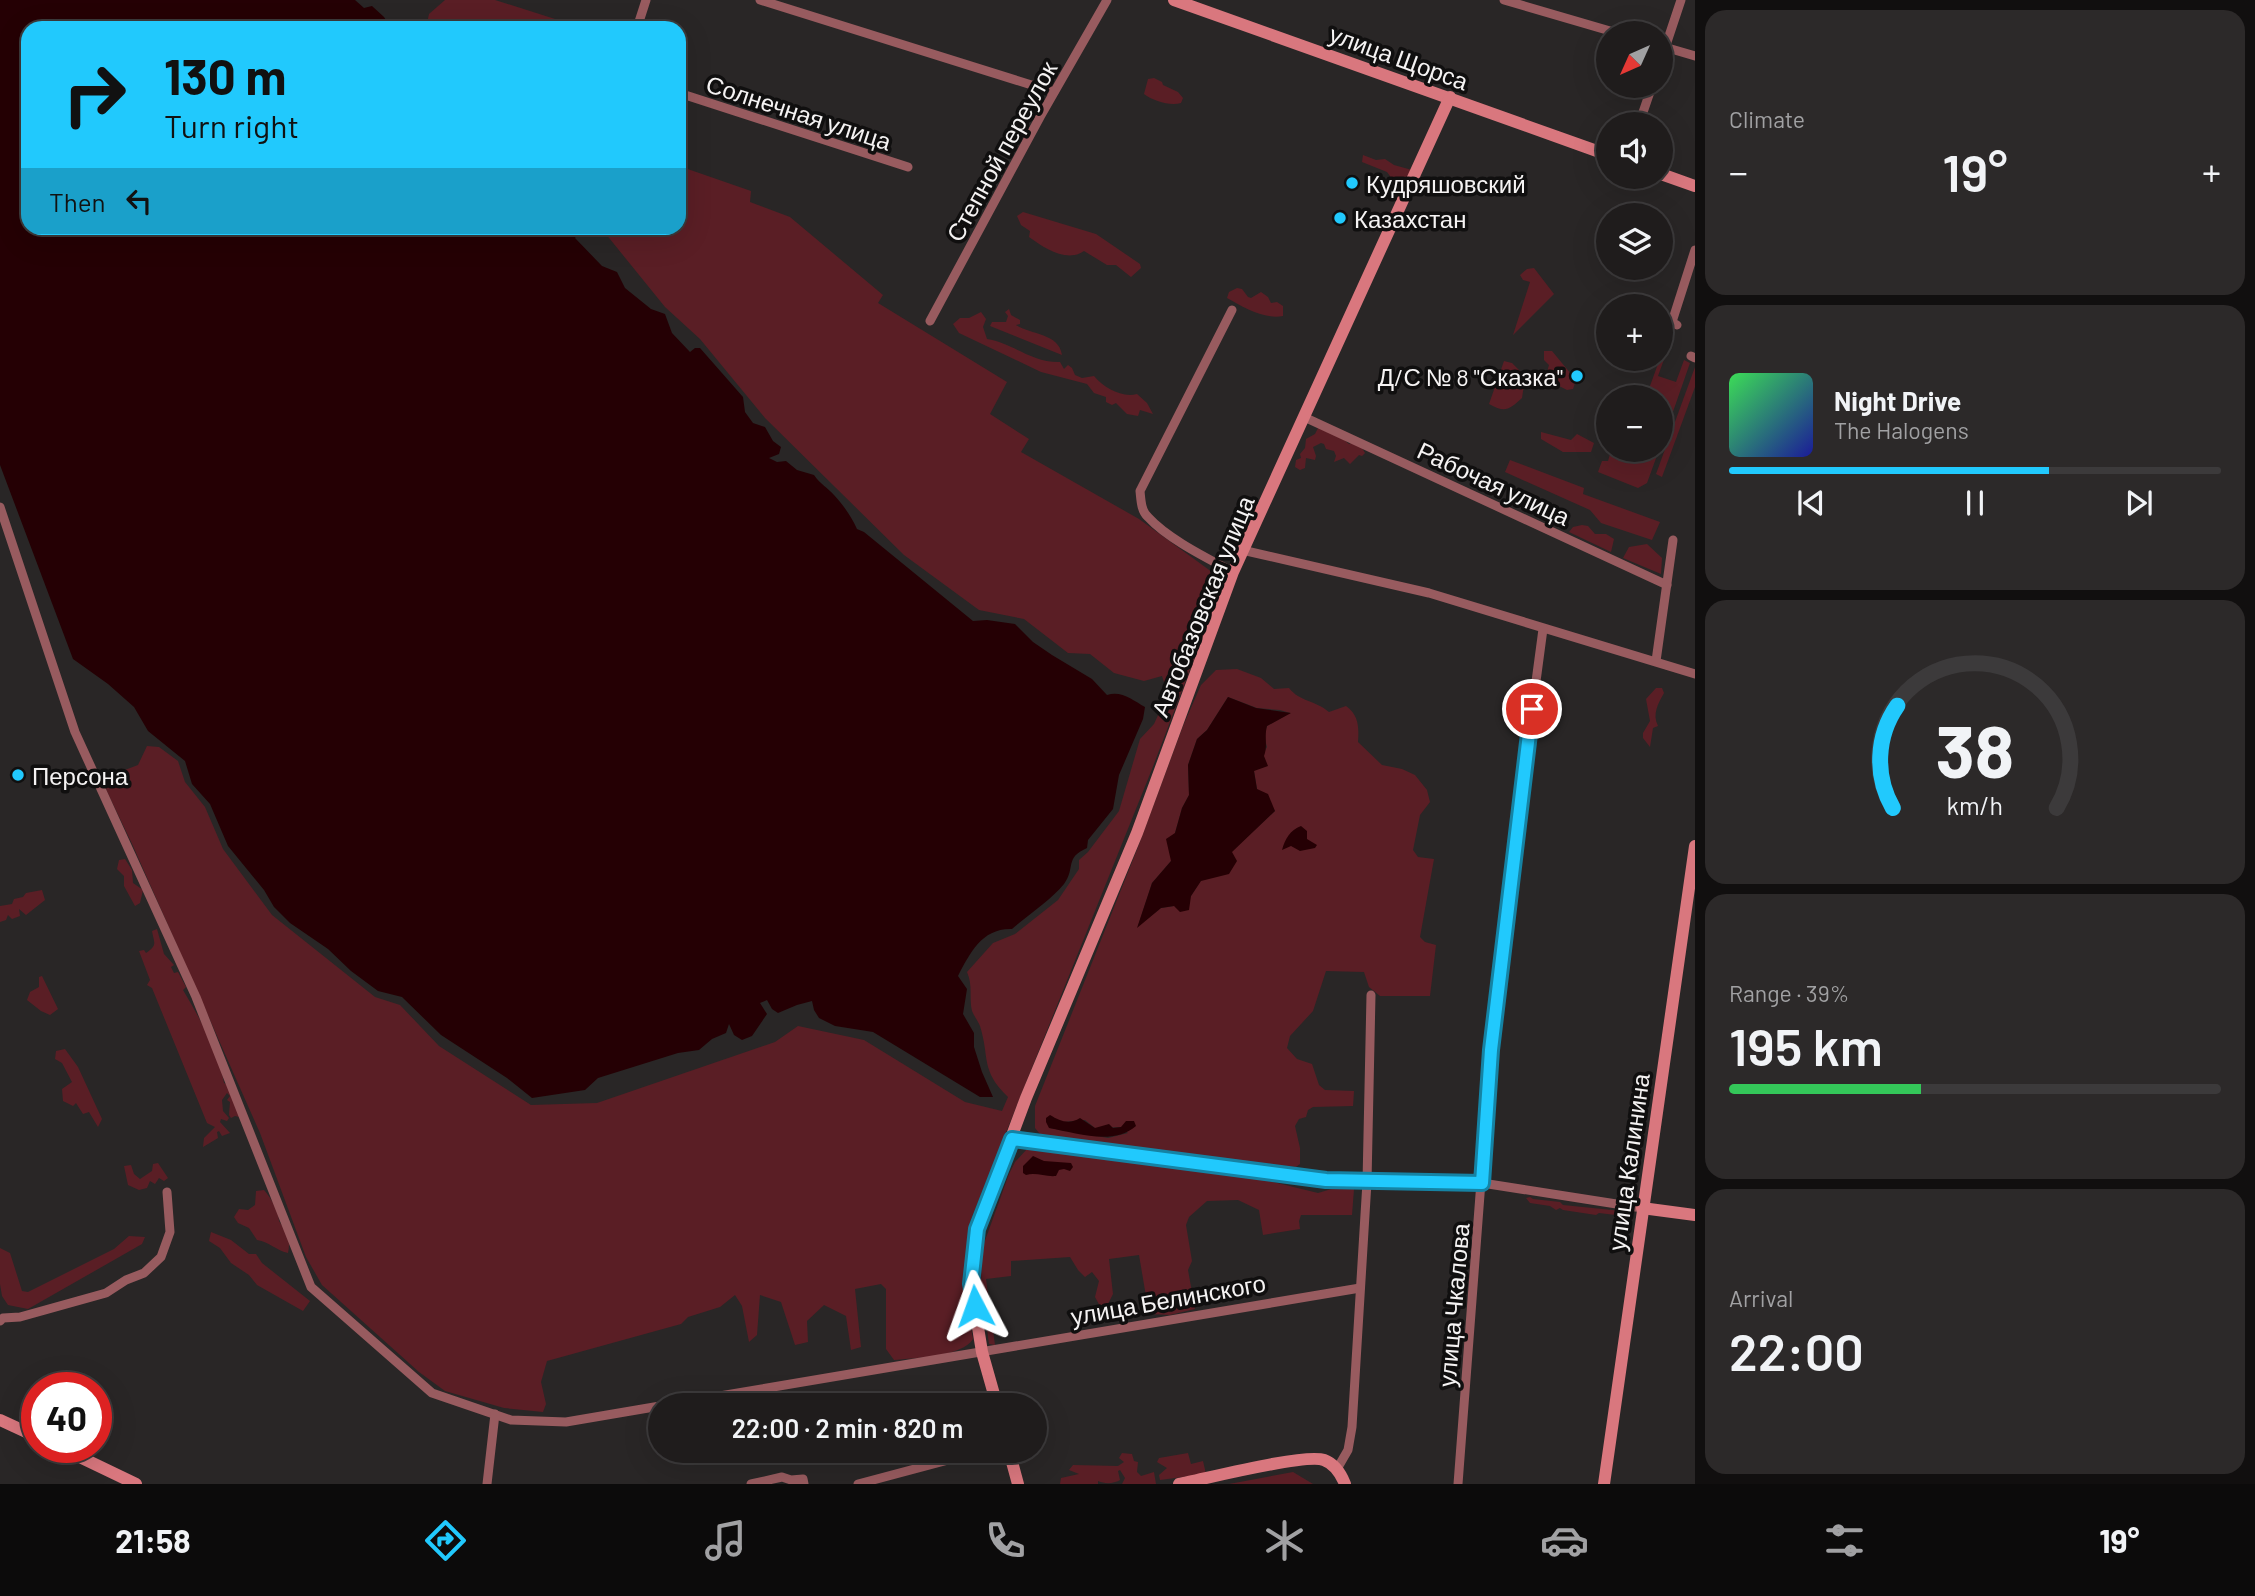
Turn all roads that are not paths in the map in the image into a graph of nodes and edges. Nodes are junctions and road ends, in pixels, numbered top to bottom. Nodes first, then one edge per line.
1 (646, 0) edge
2 (760, 0) edge
3 (1107, 0) edge
4 (1174, 0) edge
5 (1504, 0) edge
6 (1681, 0) edge
7 (639, 21) edge
8 (1673, 21) edge
9 (1596, 27) edge
10 (1673, 50) edge
11 (1695, 56) edge
12 (1054, 92) junction
13 (686, 95) edge
14 (1450, 97) junction
15 (1596, 151) edge
16 (908, 167) dead end
17 (1673, 178) edge
18 (1695, 186) edge
19 (1695, 250) edge
20 (1232, 310) dead end
21 (930, 321) dead end
22 (1677, 325) dead end
23 (1304, 416) junction
24 (0, 507) edge
25 (1673, 540) dead end
26 (1242, 550) junction
27 (1233, 572) junction
28 (1667, 585) junction
29 (1543, 629) junction
30 (1656, 662) junction
31 (1695, 674) edge
32 (1695, 846) edge
33 (1371, 995) dead end
34 (1012, 1139) junction
35 (1367, 1182) junction
36 (1482, 1183) junction
37 (167, 1192) dead end
38 (1642, 1208) junction
39 (1695, 1215) edge
40 (1360, 1288) junction
41 (0, 1321) edge
42 (982, 1352) junction
43 (738, 1393) edge
44 (994, 1393) edge
45 (648, 1408) edge
46 (495, 1414) junction
47 (0, 1420) edge
48 (21, 1430) edge
49 (93, 1463) edge
50 (937, 1463) edge
51 (1012, 1463) edge
52 (1337, 1469) junction
53 (136, 1484) edge
54 (487, 1484) edge
55 (751, 1484) edge
56 (804, 1484) edge
57 (858, 1484) edge
58 (1018, 1484) edge
59 (1179, 1484) edge
60 (1345, 1484) edge
61 (1458, 1484) edge
62 (1604, 1484) edge

1 - 7 street
2 - 12 street
3 - 12 street, Степной переулок
4 - 14 street, улица Щорса
5 - 9 street
6 - 8 street
10 - 11 street
12 - 21 street, Степной переулок
13 - 16 street, Солнечная улица
14 - 15 street, улица Щорса
14 - 23 street, Автобазовская улица
17 - 18 street
19 - 22 street
20 - 27 street
23 - 26 street, Автобазовская улица
23 - 28 street, Рабочая улица
24 - 46 street
25 - 28 street
26 - 27 street, Автобазовская улица
26 - 29 street
27 - 34 street, Автобазовская улица
28 - 30 street
29 - 30 street
29 - 36 street, улица Чкалова
30 - 31 street
32 - 38 street, улица Калинина
33 - 35 street
34 - 35 street
34 - 42 street
35 - 36 street
35 - 40 street
36 - 38 street
36 - 61 street, улица Чкалова
37 - 41 street
38 - 39 street
38 - 62 street, улица Калинина
40 - 42 street, улица Белинского
40 - 52 street
42 - 43 street, улица Белинского
42 - 44 street
45 - 46 street
46 - 54 street
47 - 48 street
49 - 53 street
50 - 57 street
51 - 58 street
52 - 59 street
52 - 60 street
55 - 56 street

